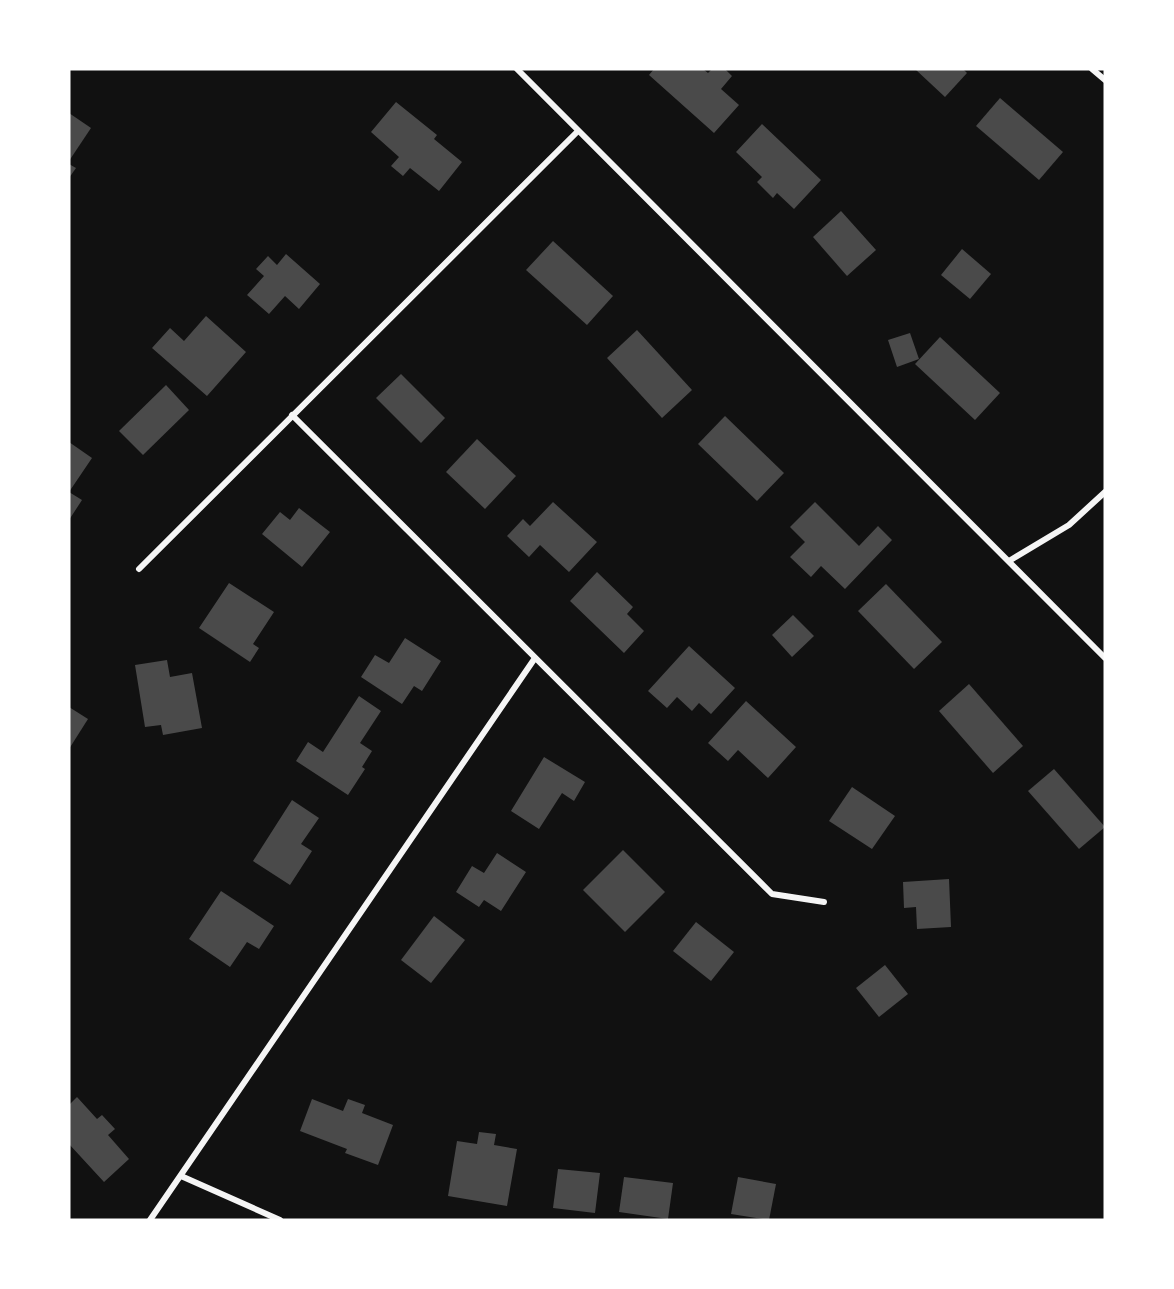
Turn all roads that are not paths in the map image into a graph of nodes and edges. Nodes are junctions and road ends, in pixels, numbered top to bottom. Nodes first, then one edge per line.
1 (517, 69) edge
2 (1092, 69) edge
3 (1105, 80) edge
4 (578, 131) junction
5 (292, 415) junction
6 (1105, 492) edge
7 (1010, 561) junction
8 (139, 569) dead end
9 (536, 658) junction
10 (1105, 658) edge
11 (824, 902) dead end
12 (182, 1176) junction
13 (150, 1220) edge
14 (280, 1220) edge

1 - 4 street
2 - 3 street
4 - 5 street
4 - 7 street
5 - 8 street
5 - 9 street
6 - 7 street
7 - 10 street
9 - 11 street
9 - 12 street
12 - 13 street
12 - 14 street

